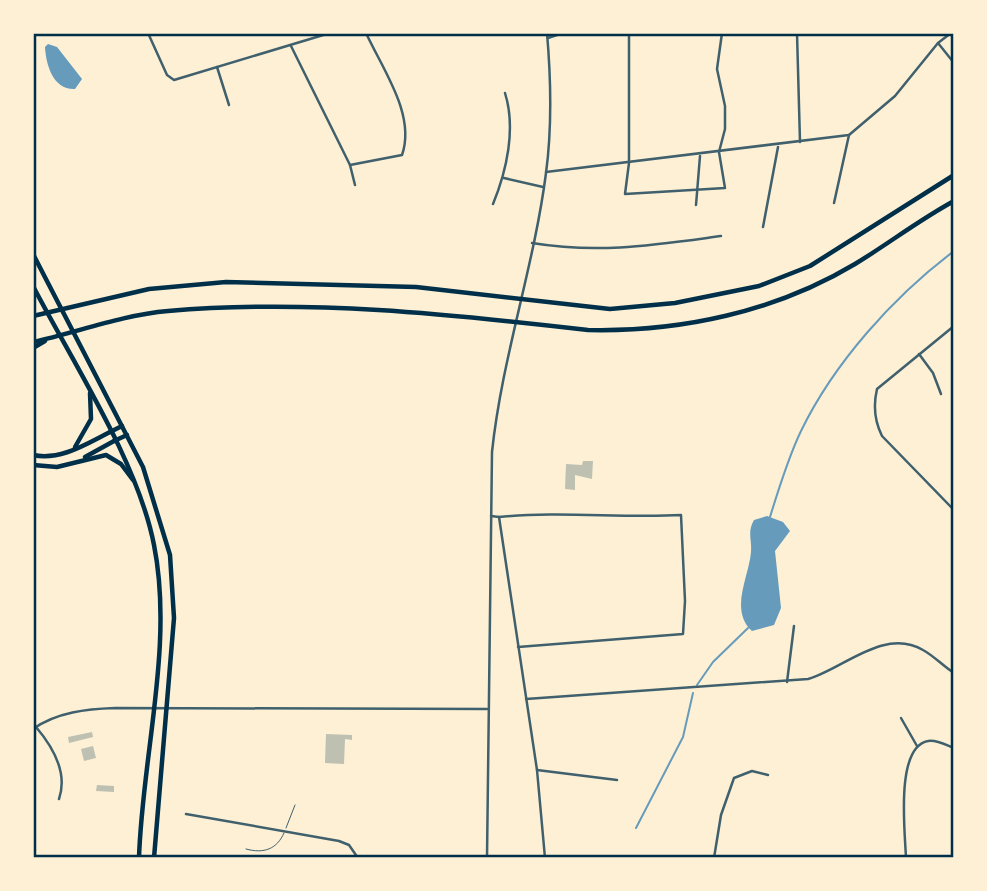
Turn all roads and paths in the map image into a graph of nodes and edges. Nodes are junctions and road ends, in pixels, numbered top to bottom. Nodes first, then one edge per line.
1 (148, 33) edge
2 (330, 33) edge
3 (366, 33) edge
4 (563, 33) edge
5 (629, 33) edge
6 (722, 33) edge
7 (797, 33) edge
8 (951, 33) edge
9 (547, 36) edge
10 (938, 43) junction
11 (291, 46) junction
12 (954, 63) edge
13 (217, 67) junction
14 (505, 93) dead end
15 (229, 105) dead end
16 (849, 135) junction
17 (800, 142) junction
18 (778, 146) junction
19 (719, 152) junction
20 (700, 154) junction
21 (629, 163) junction
22 (350, 165) junction
23 (546, 172) junction
24 (954, 175) edge
25 (504, 178) junction
26 (355, 185) dead end
27 (544, 187) junction
28 (697, 192) junction
29 (954, 201) edge
30 (834, 203) dead end
31 (493, 204) dead end
32 (696, 205) dead end
33 (763, 227) dead end
34 (721, 236) dead end
35 (532, 243) junction
36 (33, 254) edge
37 (33, 286) edge
38 (33, 316) edge
39 (954, 326) edge
40 (52, 338) junction
41 (33, 342) edge
42 (33, 348) edge
43 (919, 354) junction
44 (90, 393) junction
45 (941, 394) dead end
46 (122, 426) junction
47 (110, 432) junction
48 (127, 435) junction
49 (114, 441) junction
50 (73, 449) junction
51 (33, 455) edge
52 (78, 461) junction
53 (33, 465) edge
54 (133, 480) junction
55 (954, 510) edge
56 (491, 516) junction
57 (499, 517) junction
58 (794, 626) dead end
59 (518, 647) junction
60 (954, 673) edge
61 (786, 682) junction
62 (526, 699) junction
63 (152, 707) junction
64 (167, 707) junction
65 (487, 709) junction
66 (901, 718) dead end
67 (35, 728) edge
68 (917, 747) junction
69 (954, 748) edge
70 (537, 770) junction
71 (768, 775) dead end
72 (617, 780) dead end
73 (59, 799) dead end
74 (295, 805) dead end
75 (186, 814) dead end
76 (286, 829) junction
77 (246, 849) dead end
78 (139, 858) edge
79 (154, 858) edge
80 (358, 858) edge
81 (486, 858) edge
82 (545, 858) edge
83 (713, 858) edge
84 (906, 858) edge

1 - 13 street
2 - 11 street
3 - 22 street
4 - 9 street
5 - 21 street
6 - 19 street
7 - 17 street
8 - 10 street
9 - 23 street
10 - 12 street
10 - 16 street
11 - 13 street
11 - 22 street
13 - 15 street
14 - 25 street
16 - 17 street
16 - 30 street
17 - 18 street
18 - 19 street
18 - 33 street
19 - 20 street
19 - 28 street
20 - 21 street
20 - 28 street
21 - 23 street
21 - 28 street
22 - 26 street
23 - 27 street
24 - 38 highway
25 - 27 street
25 - 31 street
27 - 35 street
28 - 32 street
29 - 40 highway
34 - 35 street
35 - 56 street
36 - 46 highway
37 - 44 highway
39 - 43 street
40 - 41 highway
40 - 42 highway
43 - 45 street
43 - 55 street
44 - 47 highway
44 - 50 highway
46 - 47 highway
46 - 48 highway
47 - 49 highway
47 - 50 highway
48 - 49 highway
48 - 64 highway
49 - 52 highway
49 - 54 highway
50 - 51 highway
52 - 53 highway
52 - 54 highway
54 - 63 highway
56 - 57 street
56 - 65 street
57 - 59 street
57 - 59 street
58 - 61 street
59 - 62 street
60 - 61 street
61 - 62 street
62 - 70 street
63 - 64 street
63 - 67 street
63 - 78 highway
64 - 65 street
64 - 79 highway
65 - 81 street
66 - 68 street
67 - 73 street
68 - 69 street
68 - 84 street
70 - 72 street
70 - 82 street
71 - 83 street
74 - 76 lane
75 - 76 street
76 - 77 lane
76 - 80 street

